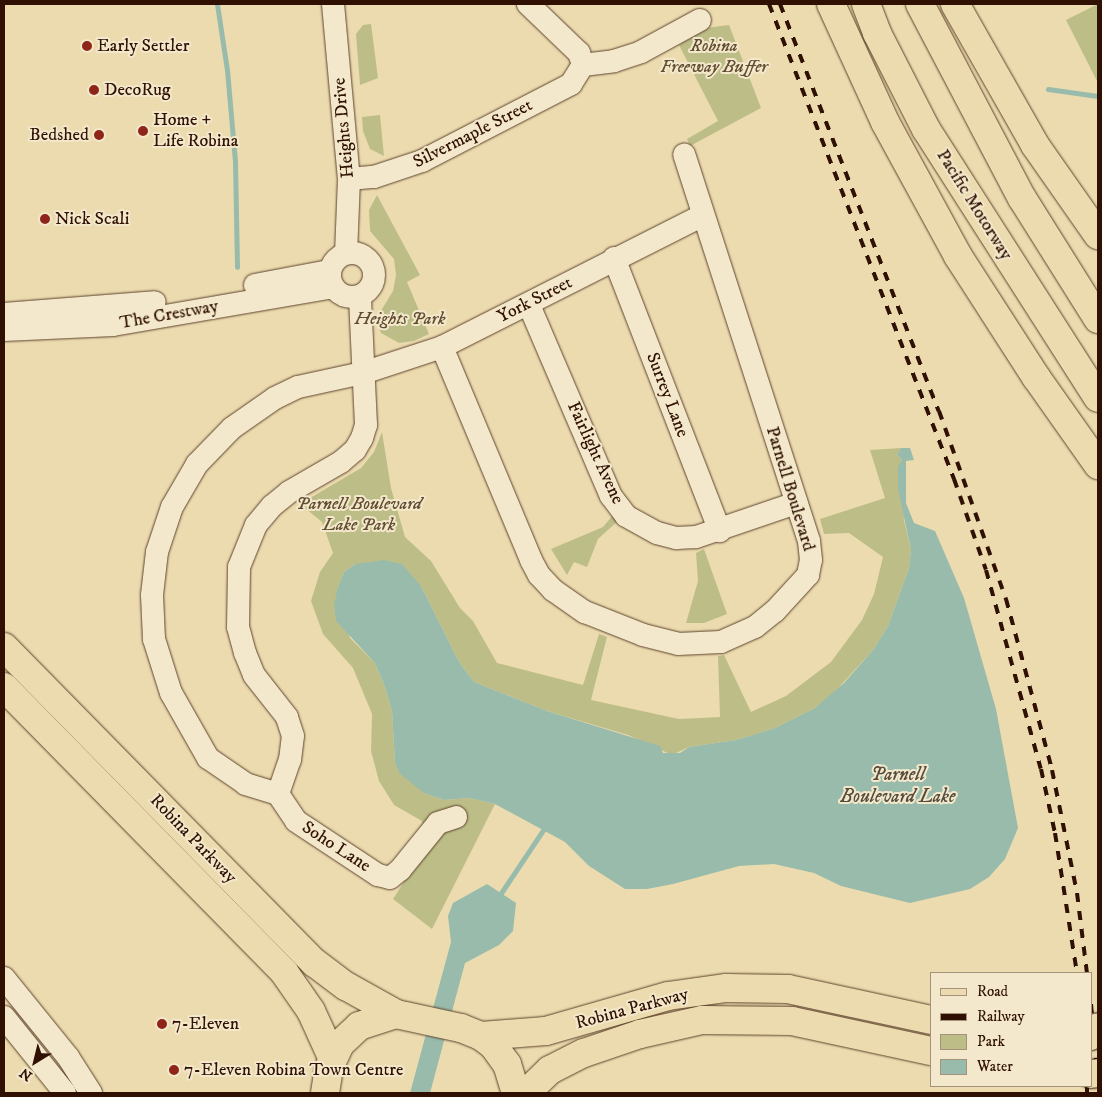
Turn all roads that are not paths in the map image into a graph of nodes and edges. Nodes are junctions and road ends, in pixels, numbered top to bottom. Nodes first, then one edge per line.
1 (528, 4) edge
2 (831, 4) edge
3 (866, 4) edge
4 (920, 4) edge
5 (955, 4) edge
6 (339, 6) edge
7 (700, 20) dead end
8 (583, 65) junction
9 (684, 155) dead end
10 (349, 178) junction
11 (703, 215) junction
12 (1098, 235) edge
13 (346, 253) junction
14 (614, 258) junction
15 (331, 279) junction
16 (360, 296) junction
17 (529, 305) junction
18 (4, 314) edge
19 (1098, 319) edge
20 (4, 330) edge
21 (442, 347) junction
22 (363, 373) junction
23 (1098, 398) edge
24 (1098, 465) edge
25 (796, 503) junction
26 (720, 531) junction
27 (4, 647) edge
28 (4, 686) edge
29 (278, 794) junction
30 (456, 817) dead end
31 (4, 978) edge
32 (406, 1015) junction
33 (4, 1017) edge
34 (930, 1020) edge
35 (471, 1032) junction
36 (930, 1052) edge
37 (332, 1057) junction
38 (65, 1093) edge
39 (91, 1093) edge
40 (326, 1093) edge
41 (516, 1093) edge
42 (526, 1093) edge

1 - 8 street
2 - 24 main road
3 - 23 main road, Pacific Motorway
4 - 19 main road
5 - 12 main road
6 - 10 street, Heights Drive
7 - 8 street
8 - 10 street, Silvermaple Street
9 - 11 street, Parnell Boulevard
10 - 13 street, Heights Drive
11 - 14 street, York Street
11 - 25 street, Parnell Boulevard
13 - 15 street
13 - 16 street
14 - 17 street, York Street
14 - 26 street, Surrey Lane
15 - 16 street
15 - 18 street, The Crestway
15 - 20 street, The Crestway
16 - 22 street
17 - 21 street, York Street
17 - 26 street, Fairlight Avene
21 - 22 street, York Street
21 - 25 street, Parnell Boulevard
22 - 29 street
22 - 29 street, York Street
25 - 26 street, Fairlight Avene
27 - 32 main road, Robina Parkway
28 - 37 main road, Robina Parkway
29 - 30 street, Soho Lane
31 - 39 street
32 - 35 main road, Robina Parkway
32 - 37 main road
33 - 38 street
34 - 35 main road, Robina Parkway
35 - 41 main road
36 - 42 main road, Robina Parkway
37 - 40 main road

